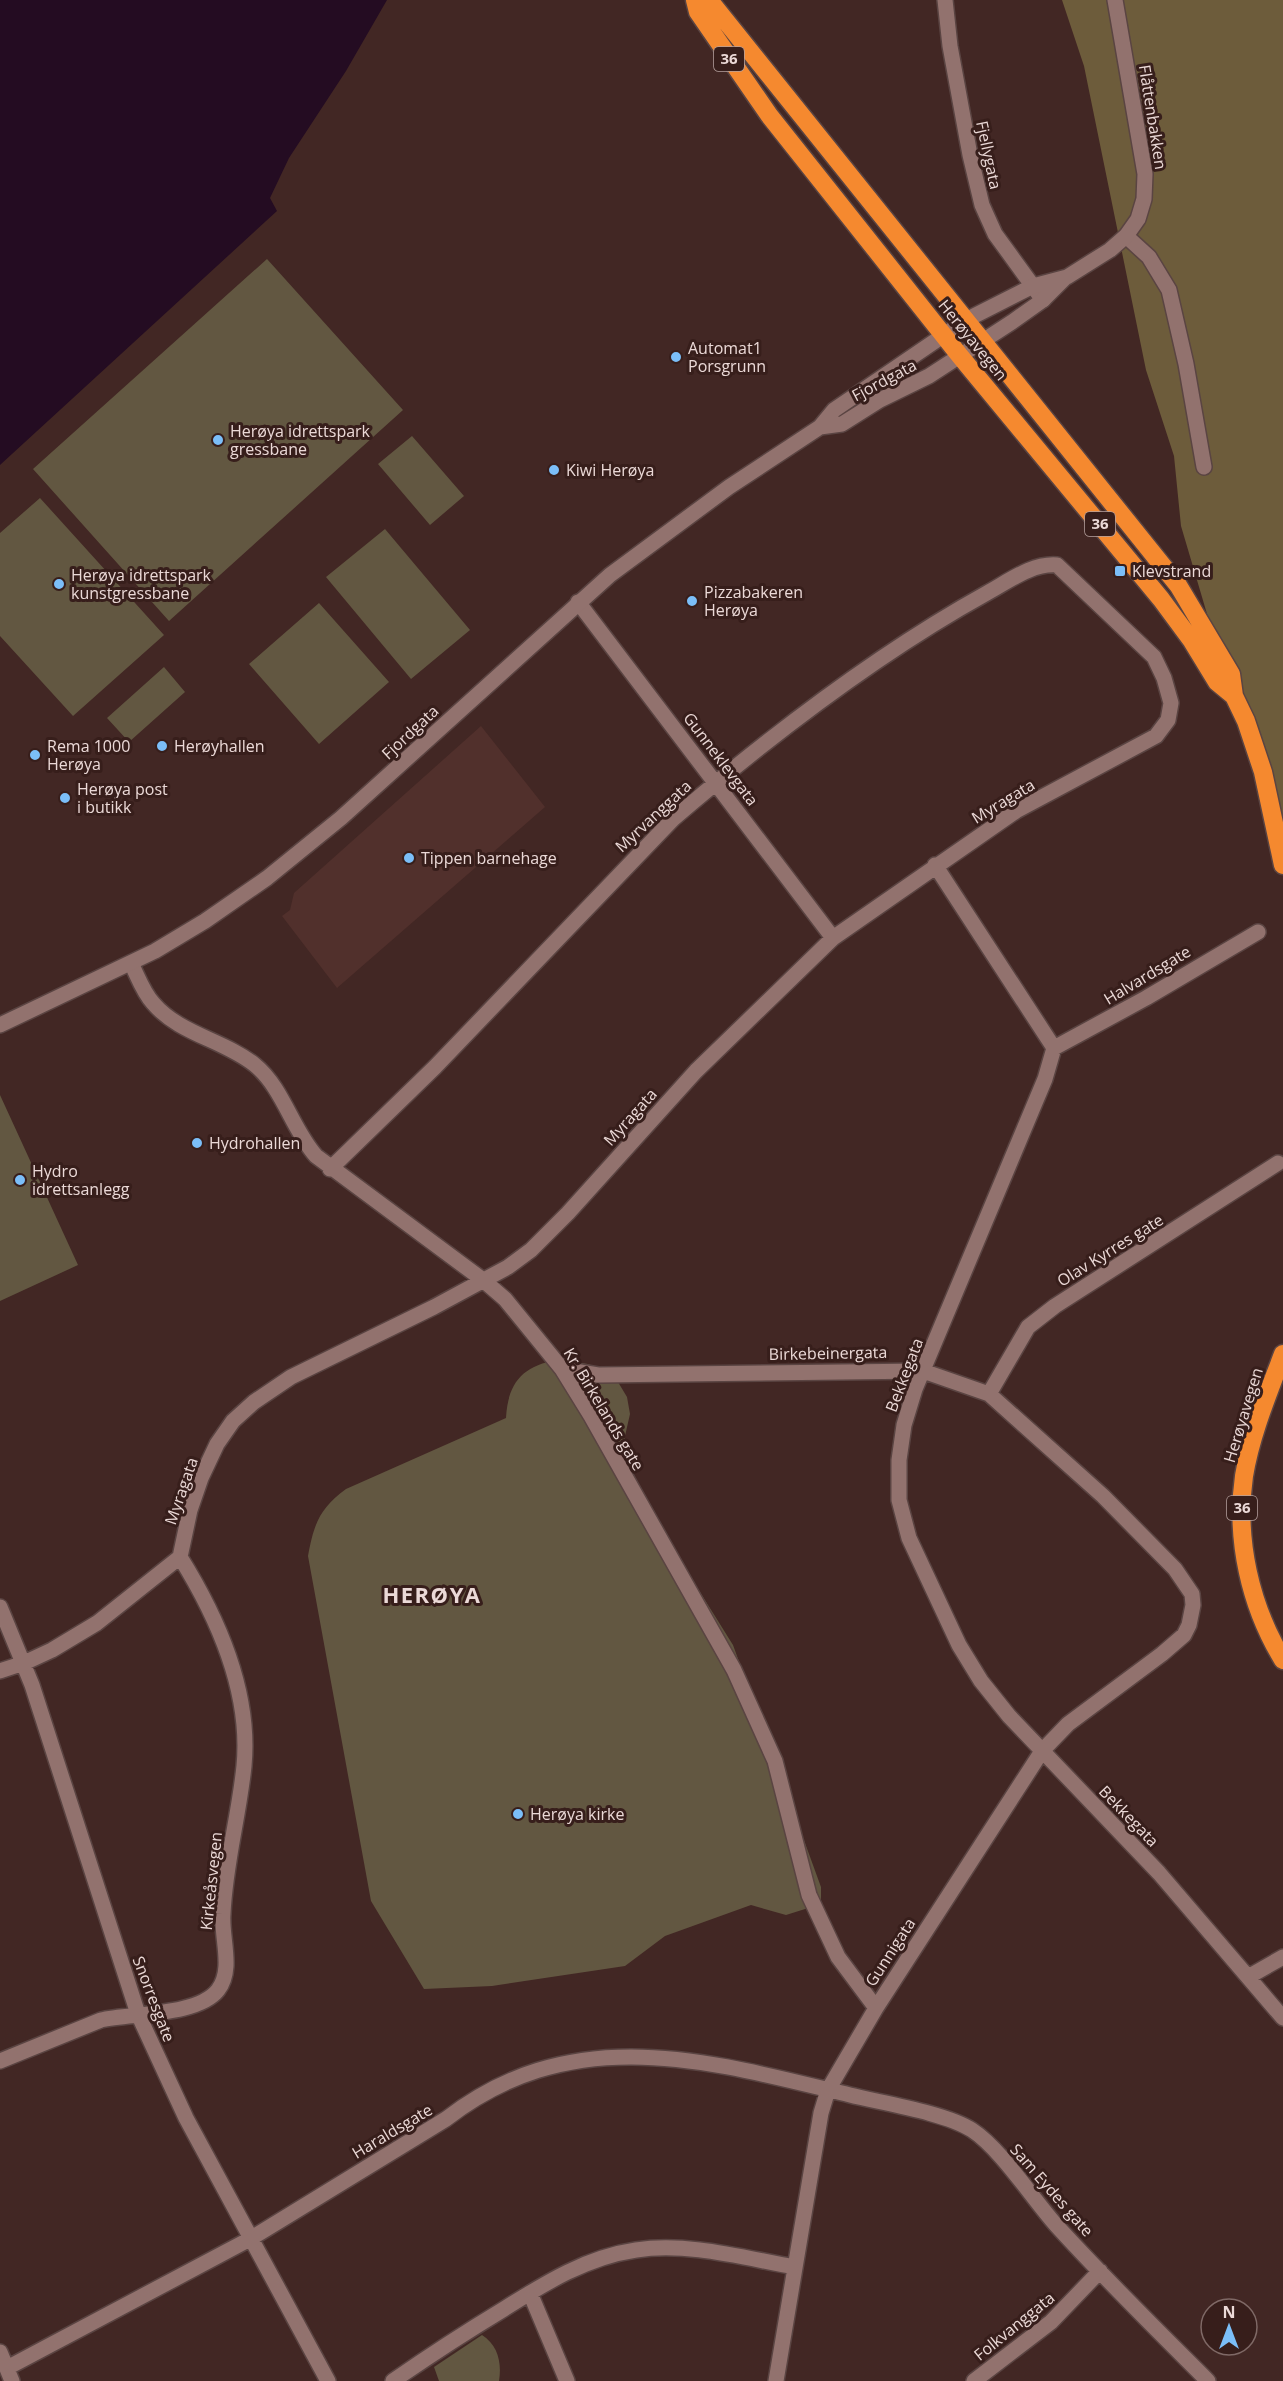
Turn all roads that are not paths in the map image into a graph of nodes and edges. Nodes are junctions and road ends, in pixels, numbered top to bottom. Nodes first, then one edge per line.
1 (695, 0) edge
2 (709, 0) edge
3 (945, 0) edge
4 (1115, 0) edge
5 (1126, 236) junction
6 (1066, 276) junction
7 (1033, 286) junction
8 (1043, 300) junction
9 (966, 320) junction
10 (944, 334) junction
11 (983, 341) junction
12 (960, 356) junction
13 (820, 427) junction
14 (1204, 467) dead end
15 (1057, 565) joint
16 (578, 602) junction
17 (1234, 696) junction
18 (716, 782) junction
19 (1283, 865) edge
20 (935, 866) junction
21 (1258, 932) dead end
22 (833, 938) junction
23 (131, 963) junction
24 (0, 1025) edge
25 (1053, 1048) junction
26 (1278, 1163) dead end
27 (330, 1169) junction
28 (483, 1280) junction
29 (1283, 1354) edge
30 (562, 1369) junction
31 (923, 1371) junction
32 (989, 1394) junction
33 (180, 1557) junction
34 (0, 1607) edge
35 (1189, 1625) joint
36 (1283, 1660) edge
37 (24, 1663) junction
38 (0, 1671) edge
39 (1042, 1751) junction
40 (1283, 1957) edge
41 (1248, 1977) junction
42 (876, 2008) junction
43 (138, 2014) junction
44 (1283, 2018) edge
45 (0, 2061) edge
46 (828, 2090) junction
47 (250, 2239) junction
48 (795, 2267) junction
49 (1100, 2271) junction
50 (530, 2293) junction
51 (0, 2352) edge
52 (9, 2374) edge
53 (328, 2381) edge
54 (393, 2381) edge
55 (567, 2381) edge
56 (776, 2381) edge
57 (974, 2381) edge
58 (1208, 2381) edge

1 - 10 highway, Herøyavegen / 36
2 - 9 highway, Herøyavegen / 36
3 - 7 street, Fjellygata
4 - 5 street, Flåttenbakken
5 - 6 street, Flåttenbakken
5 - 14 street
6 - 7 street, Flåttenbakken
6 - 8 street, Flåttenbakken
7 - 8 street, Fjellygata
7 - 9 street, Flåttenbakken
8 - 11 street, Flåttenbakken
9 - 10 street, Flåttenbakken
9 - 11 highway, Herøyavegen / 36
10 - 12 highway, Herøyavegen / 36
10 - 13 street, Fjordgata
11 - 12 street, Flåttenbakken
11 - 17 highway, Herøyavegen / 36
12 - 13 street, Fjordgata
12 - 17 highway, Herøyavegen / 36
13 - 16 street, Fjordgata
15 - 18 street, Myrvanggata
15 - 20 street, Myragata
16 - 18 street, Gunneklevgata
16 - 23 street, Fjordgata
17 - 19 highway, Herøyavegen / 36
18 - 22 street, Gunneklevgata
18 - 27 street, Myrvanggata
20 - 22 street, Myragata
20 - 25 street
21 - 25 street, Halvardsgate
22 - 28 street, Myragata
23 - 24 street, Fjordgata
23 - 27 street, Kr. Birkelands gate
25 - 31 street, Bekkegata
26 - 32 street, Olav Kyrres gate
27 - 28 street, Kr. Birkelands gate
28 - 30 street, Kr. Birkelands gate
28 - 33 street, Myragata
29 - 36 highway, Herøyavegen / 36
30 - 31 street, Birkebeinergata
30 - 42 street, Kr. Birkelands gate
31 - 32 street, Birkebeinergata
31 - 39 street, Bekkegata
32 - 35 street, Birkebeinergata
33 - 37 street
33 - 43 street, Kirkeåsvegen
34 - 37 street, Snorresgate
35 - 39 street, Gunnigata
37 - 38 street
37 - 43 street, Snorresgate
39 - 41 street, Bekkegata
39 - 42 street, Gunnigata
40 - 41 street
41 - 44 street, Bekkegata
42 - 46 street, Gunnigata
43 - 45 street, Kirkeåsvegen
43 - 47 street, Snorresgate
46 - 47 street, Haraldsgate
46 - 48 street, Gunnigata
46 - 49 street, Sam Eydes gate
47 - 52 street, Haraldsgate
47 - 53 street, Snorresgate
48 - 50 street
48 - 56 street, Gunnigata
49 - 57 street, Folkvanggata
49 - 58 street, Sam Eydes gate
50 - 54 street
50 - 55 street
51 - 52 street

